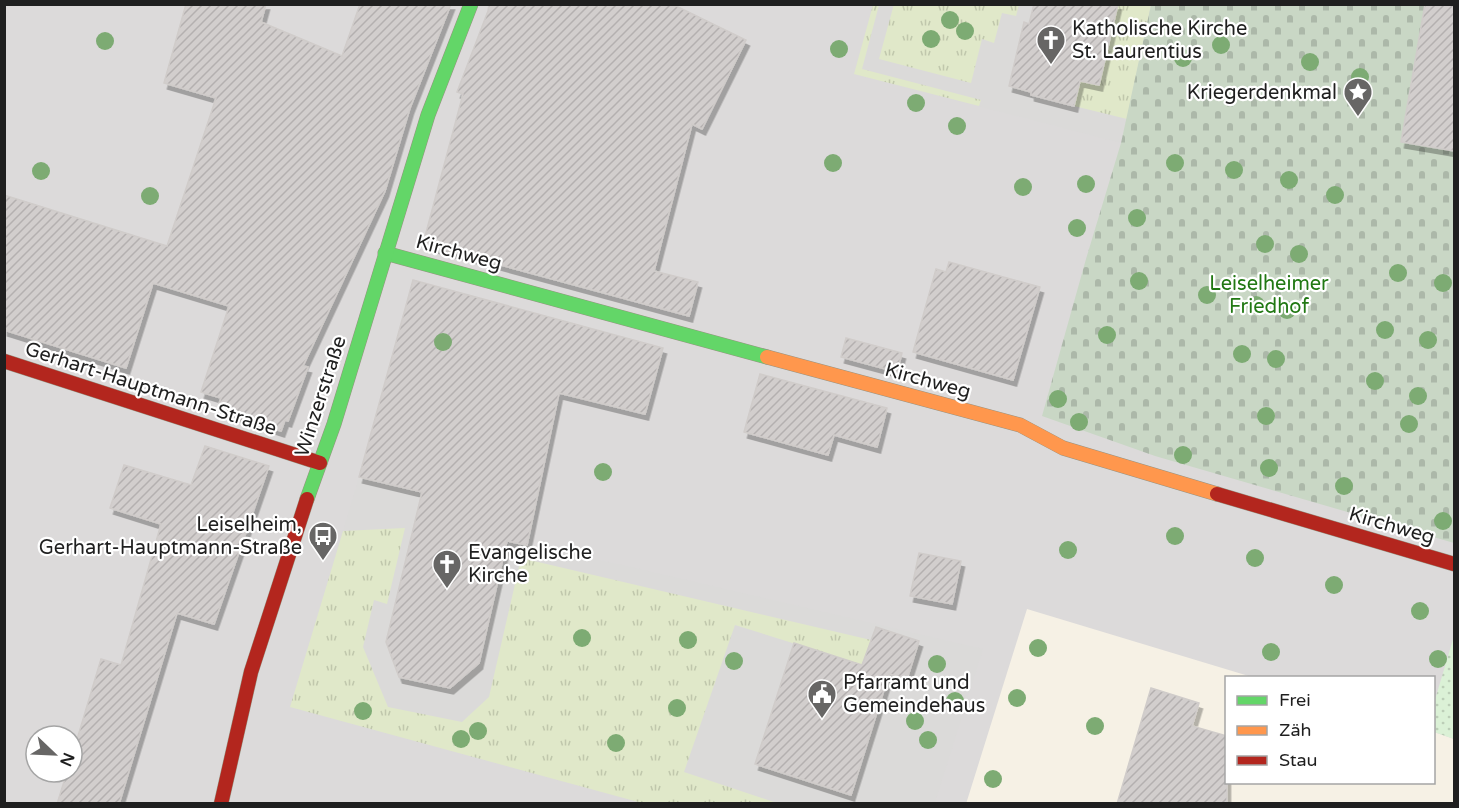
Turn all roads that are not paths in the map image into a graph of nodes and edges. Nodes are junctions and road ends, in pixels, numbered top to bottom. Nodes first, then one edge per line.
1 (471, 4) edge
2 (385, 253) junction
3 (4, 361) edge
4 (320, 463) junction
5 (1455, 564) edge
6 (221, 804) edge

1 - 2 street, Winzerstraße
2 - 4 street, Winzerstraße
2 - 5 street, Kirchweg
3 - 4 street, Gerhart-Hauptmann-Straße
4 - 6 street, Winzerstraße

